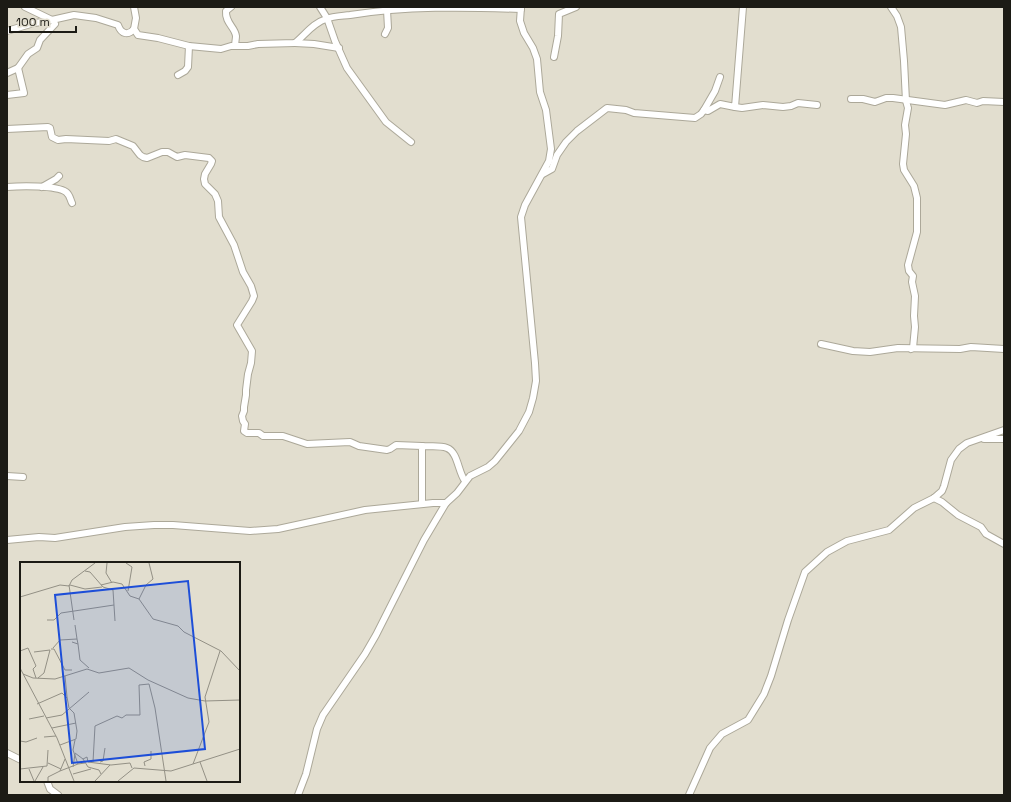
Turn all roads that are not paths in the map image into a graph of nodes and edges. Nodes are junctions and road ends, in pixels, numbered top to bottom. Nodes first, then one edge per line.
1 (26, 7) edge
2 (134, 7) edge
3 (231, 7) edge
4 (320, 7) edge
5 (576, 7) edge
6 (743, 7) edge
7 (891, 7) edge
8 (521, 8) edge
9 (391, 9) edge
10 (327, 18) junction
11 (53, 22) junction
12 (134, 29) junction
13 (7, 31) edge
14 (385, 34) dead end
15 (295, 43) junction
16 (189, 46) junction
17 (235, 46) junction
18 (338, 48) junction
19 (554, 57) dead end
20 (18, 68) junction
21 (7, 73) edge
22 (178, 75) dead end
23 (720, 77) dead end
24 (7, 95) edge
25 (851, 99) dead end
26 (906, 101) junction
27 (1004, 102) edge
28 (817, 105) dead end
29 (735, 107) junction
30 (704, 110) junction
31 (7, 129) edge
32 (411, 142) dead end
33 (542, 174) junction
34 (59, 176) dead end
35 (7, 186) edge
36 (42, 187) junction
37 (72, 203) dead end
38 (821, 344) dead end
39 (911, 349) junction
40 (1004, 349) edge
41 (1004, 430) edge
42 (977, 439) junction
43 (1004, 439) edge
44 (422, 446) junction
45 (7, 476) edge
46 (23, 477) dead end
47 (465, 481) junction
48 (934, 498) junction
49 (446, 503) junction
50 (422, 504) junction
51 (7, 540) edge
52 (1004, 544) edge
53 (7, 753) edge
54 (20, 760) edge
55 (47, 782) edge
56 (58, 795) edge
57 (298, 795) edge
58 (689, 795) edge

1 - 11 street
2 - 12 street
3 - 17 street
4 - 10 street
5 - 19 street
6 - 29 street
7 - 26 street
8 - 9 street
8 - 33 street
9 - 10 street
9 - 14 street
10 - 15 street
10 - 18 street
11 - 12 street
11 - 13 street
11 - 20 street
12 - 16 street
15 - 17 street
15 - 18 street
16 - 17 street
16 - 22 street
18 - 32 street
20 - 21 street
20 - 24 street
23 - 30 street
25 - 26 street
26 - 27 street
26 - 39 street
28 - 29 street
29 - 30 street
30 - 33 street
31 - 44 street
33 - 47 street
34 - 36 street
35 - 36 street
36 - 37 street
38 - 39 street
39 - 40 street
41 - 42 street
42 - 43 street
42 - 48 street
44 - 47 street
44 - 50 street
45 - 46 street
47 - 49 street
48 - 52 street
48 - 58 street
49 - 50 street
49 - 57 street
50 - 51 street
53 - 54 street
55 - 56 street

